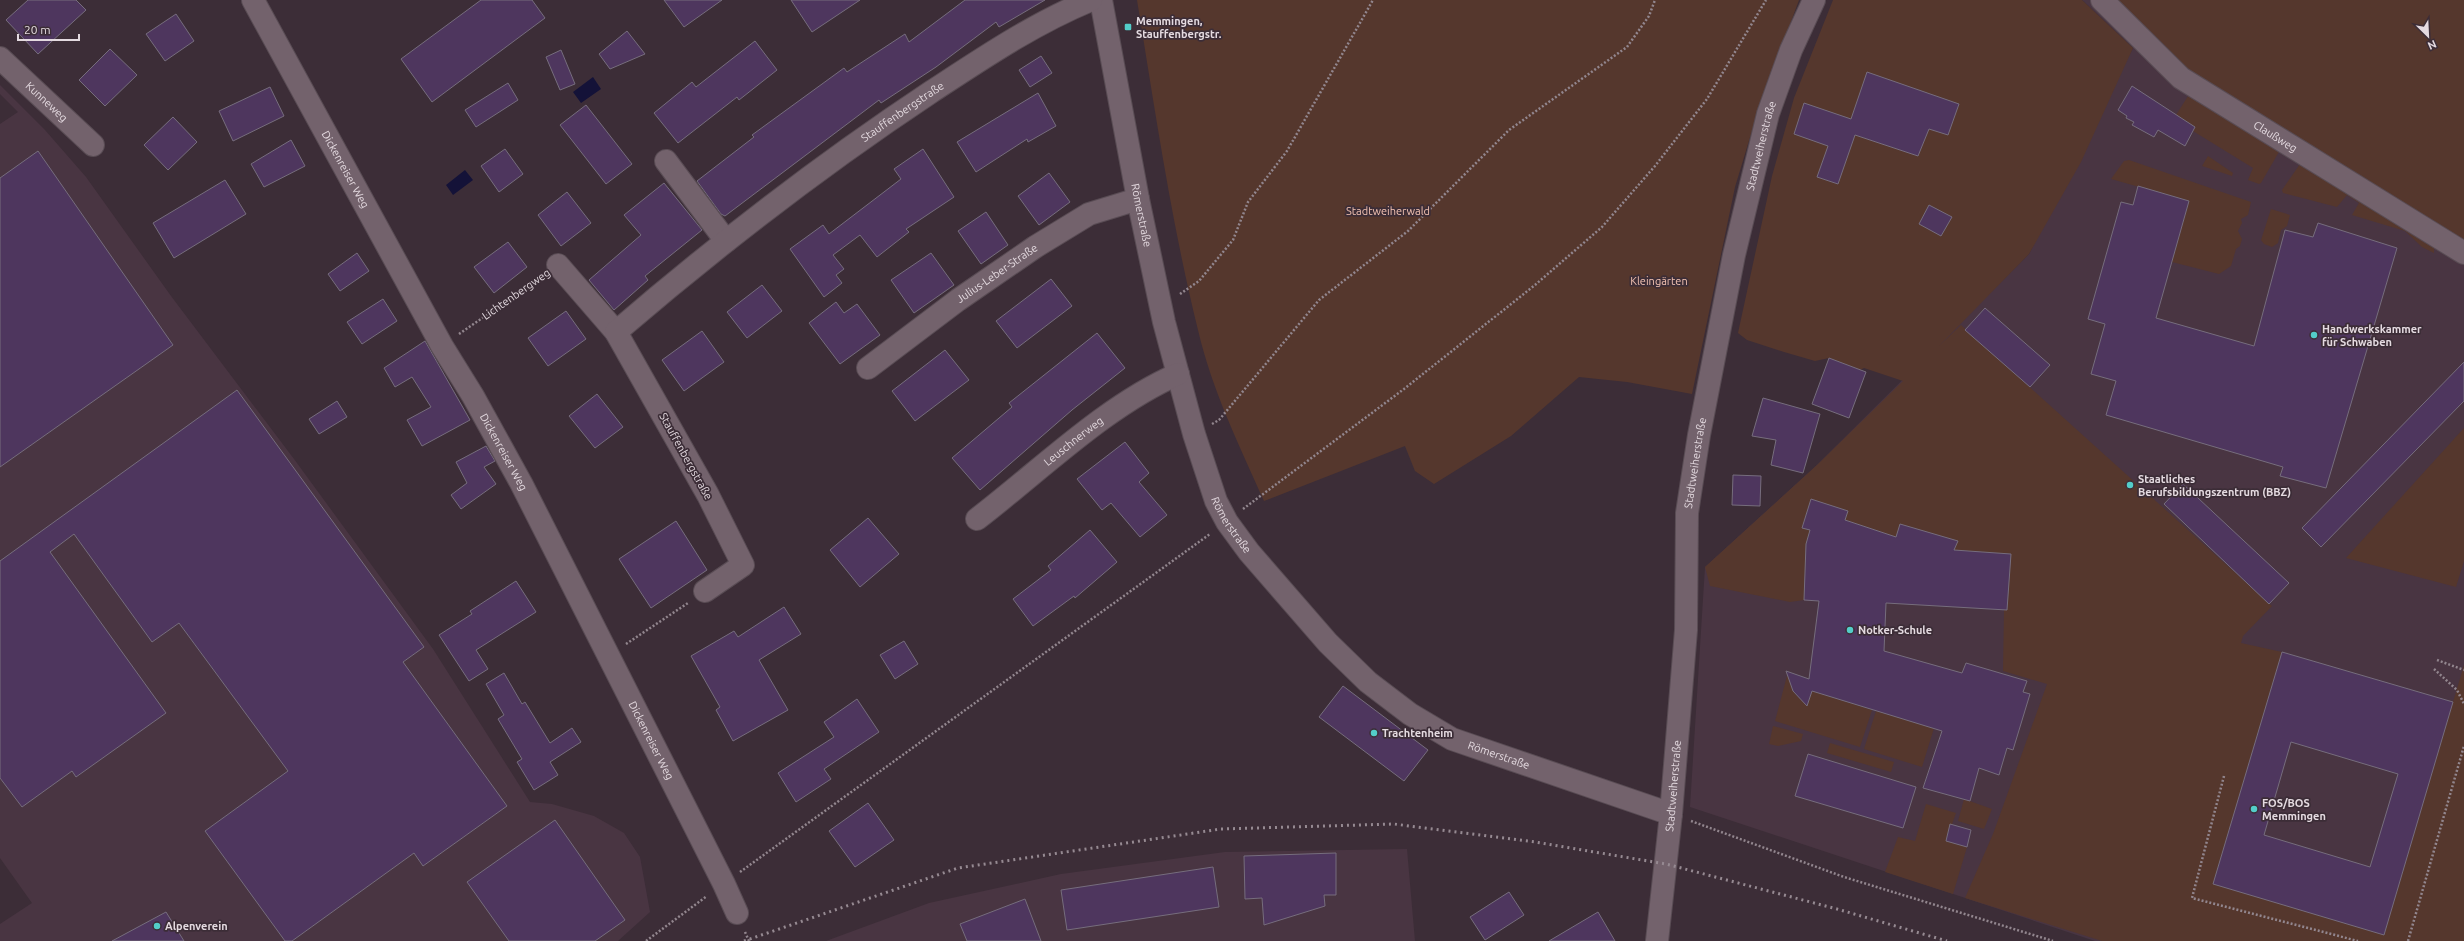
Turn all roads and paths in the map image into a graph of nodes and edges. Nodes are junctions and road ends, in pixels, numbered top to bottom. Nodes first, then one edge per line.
1 (253, 0) edge
2 (1091, 0) edge
3 (1101, 0) edge
4 (1373, 0) edge
5 (1655, 0) edge
6 (1766, 0) edge
7 (1814, 0) edge
8 (2102, 0) edge
9 (0, 58) edge
10 (93, 146) dead end
11 (666, 161) dead end
12 (1138, 200) junction
13 (726, 241) junction
14 (2464, 254) edge
15 (558, 265) joint
16 (1164, 322) junction
17 (616, 332) junction
18 (442, 346) junction
19 (868, 368) dead end
20 (1178, 374) junction
21 (1194, 434) junction
22 (977, 519) dead end
23 (1227, 522) junction
24 (705, 591) joint
25 (609, 656) junction
26 (2437, 660) dead end
27 (2434, 669) dead end
28 (2464, 670) edge
29 (2464, 704) edge
30 (2464, 746) edge
31 (2224, 776) dead end
32 (1671, 814) junction
33 (724, 884) junction
34 (737, 913) dead end
35 (646, 941) edge
36 (1658, 941) edge
37 (2053, 941) edge
38 (2358, 941) edge
39 (2408, 941) edge

1 - 18 street, Dickenreiser Weg
2 - 13 street, Stauffenbergstraße
3 - 12 street, Römerstraße
4 - 16 path
5 - 21 path
6 - 23 path
7 - 32 street, Stadtweiherstraße
8 - 14 street, Claußweg
9 - 10 street, Kunneweg
11 - 13 street
12 - 16 street, Römerstraße
12 - 19 street, Julius-Leber-Straße
13 - 17 street, Stauffenbergstraße
15 - 17 street, Lichtenbergweg
15 - 18 path, Lichtenbergweg
16 - 20 street, Römerstraße
17 - 24 street, Stauffenbergstraße
18 - 25 street, Dickenreiser Weg
20 - 21 street, Römerstraße
20 - 22 street, Leuschnerweg
21 - 23 street, Römerstraße
23 - 32 street, Römerstraße
23 - 33 path
24 - 25 path
25 - 33 street, Dickenreiser Weg
26 - 28 path
27 - 29 path
30 - 39 path
31 - 38 path
32 - 36 street, Stadtweiherstraße
32 - 37 path
33 - 34 street, Dickenreiser Weg
33 - 35 path

